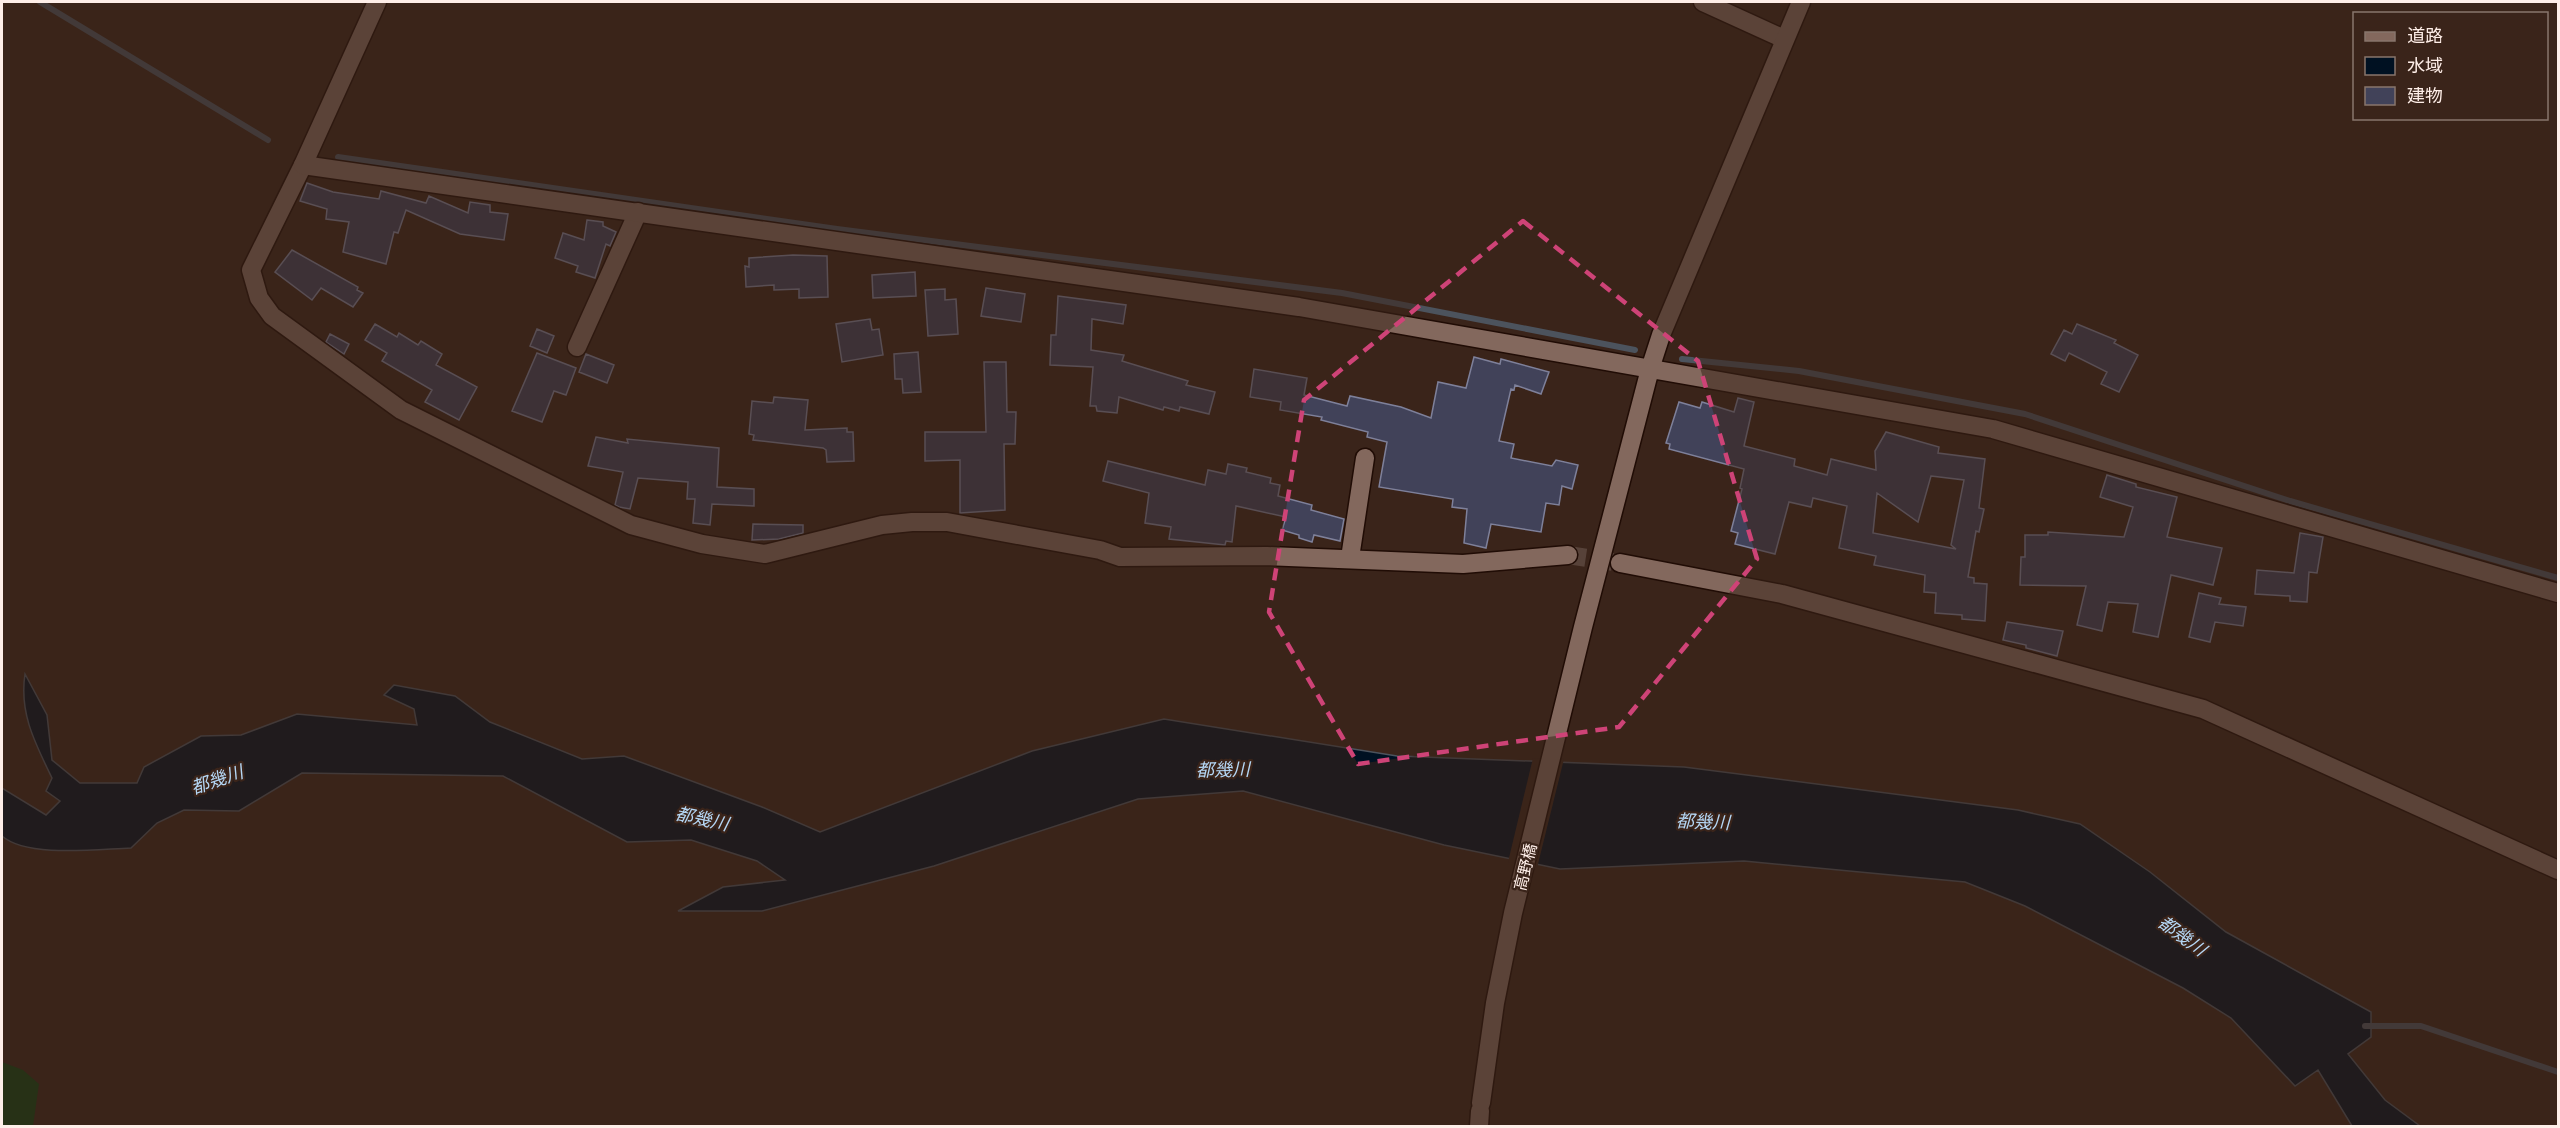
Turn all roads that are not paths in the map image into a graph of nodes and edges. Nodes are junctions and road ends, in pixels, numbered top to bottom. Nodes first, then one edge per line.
1 (377, 2) edge
2 (1703, 2) edge
3 (1801, 2) edge
4 (1784, 39) junction
5 (303, 165) junction
6 (638, 212) junction
7 (577, 347) dead end
8 (1650, 369) junction
9 (1365, 458) dead end
10 (1568, 555) tunnel mouth
11 (1350, 558) junction
12 (1620, 563) tunnel mouth
13 (2559, 593) edge
14 (2559, 870) edge
15 (1480, 1113) edge

1 - 5 street
2 - 4 street
3 - 4 street, 高野橋
4 - 8 street, 高野橋
5 - 6 street
5 - 11 street
6 - 7 street
6 - 8 street
8 - 13 street
8 - 15 street, 高野橋
9 - 11 street
10 - 11 street
12 - 14 street

